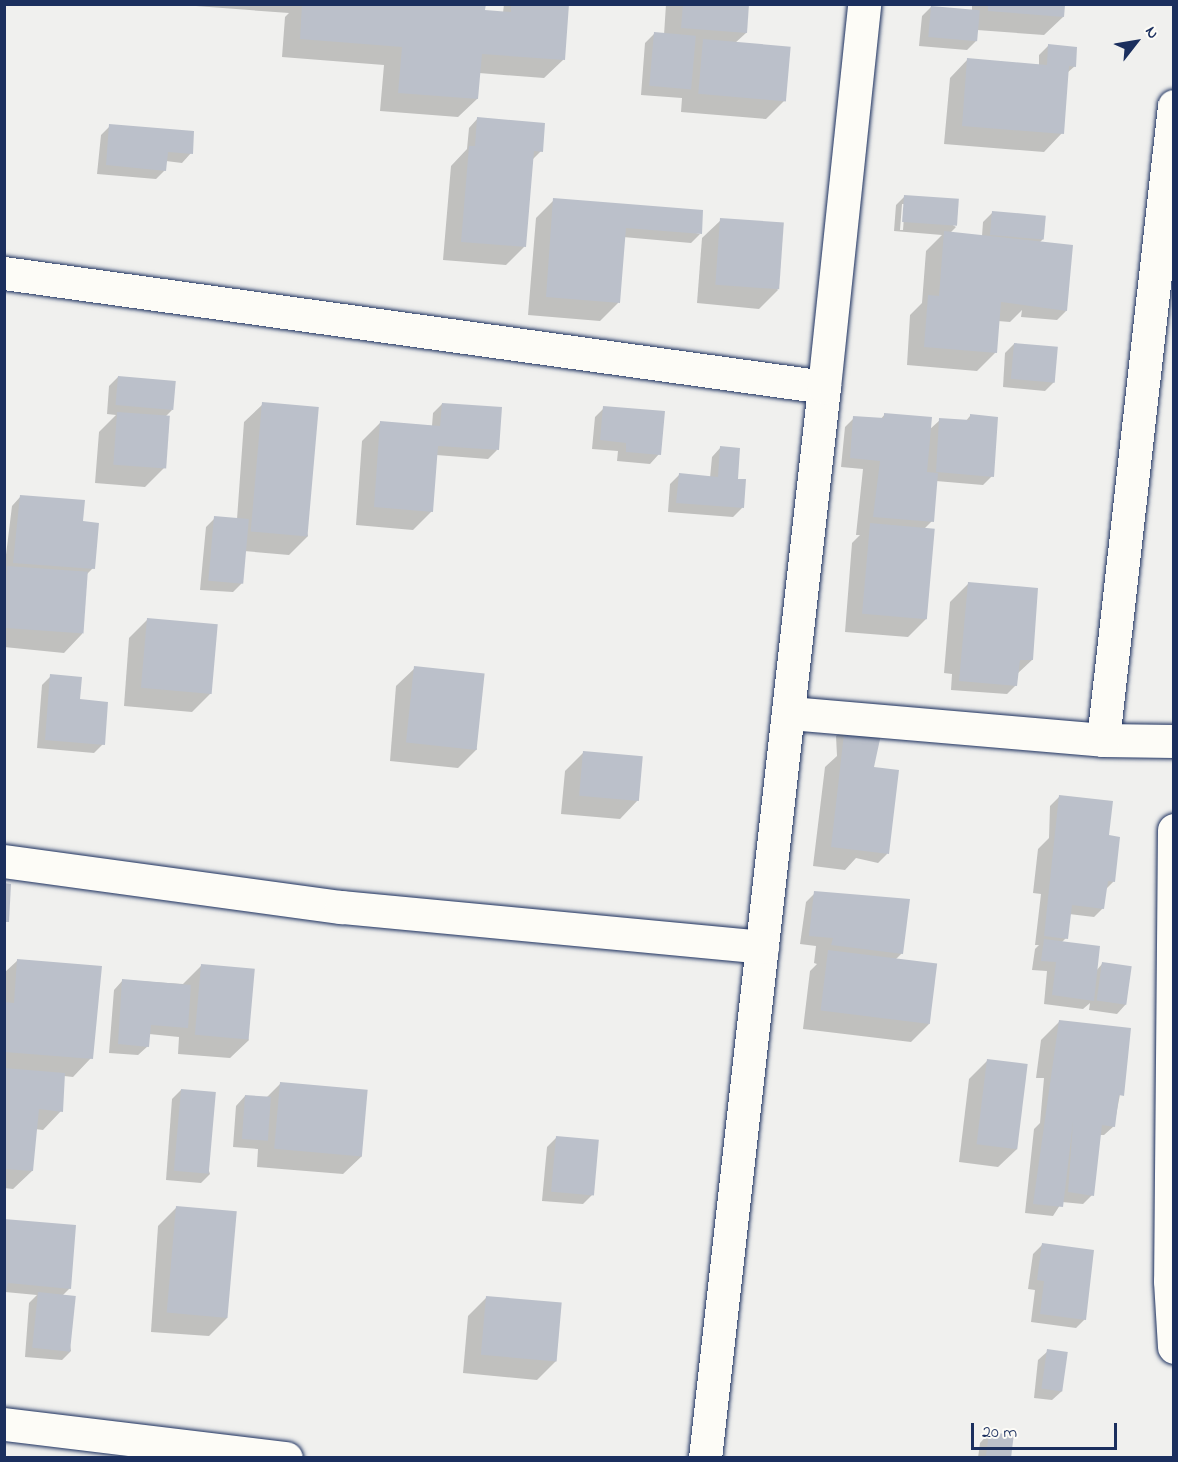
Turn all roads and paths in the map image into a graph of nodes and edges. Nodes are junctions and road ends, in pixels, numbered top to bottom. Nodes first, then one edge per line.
1 (864, 4) edge
2 (1173, 106) edge
3 (4, 273) edge
4 (824, 387) junction
5 (790, 713) junction
6 (1103, 740) junction
7 (1173, 741) edge
8 (1173, 830) edge
9 (4, 861) edge
10 (762, 947) junction
11 (1173, 1347) edge
12 (4, 1424) edge
13 (286, 1458) edge
14 (705, 1458) edge

1 - 4 street
2 - 6 street
3 - 4 street
4 - 5 street
5 - 6 street
5 - 10 street
6 - 7 street
8 - 11 street
9 - 10 street
10 - 14 street
12 - 13 street

